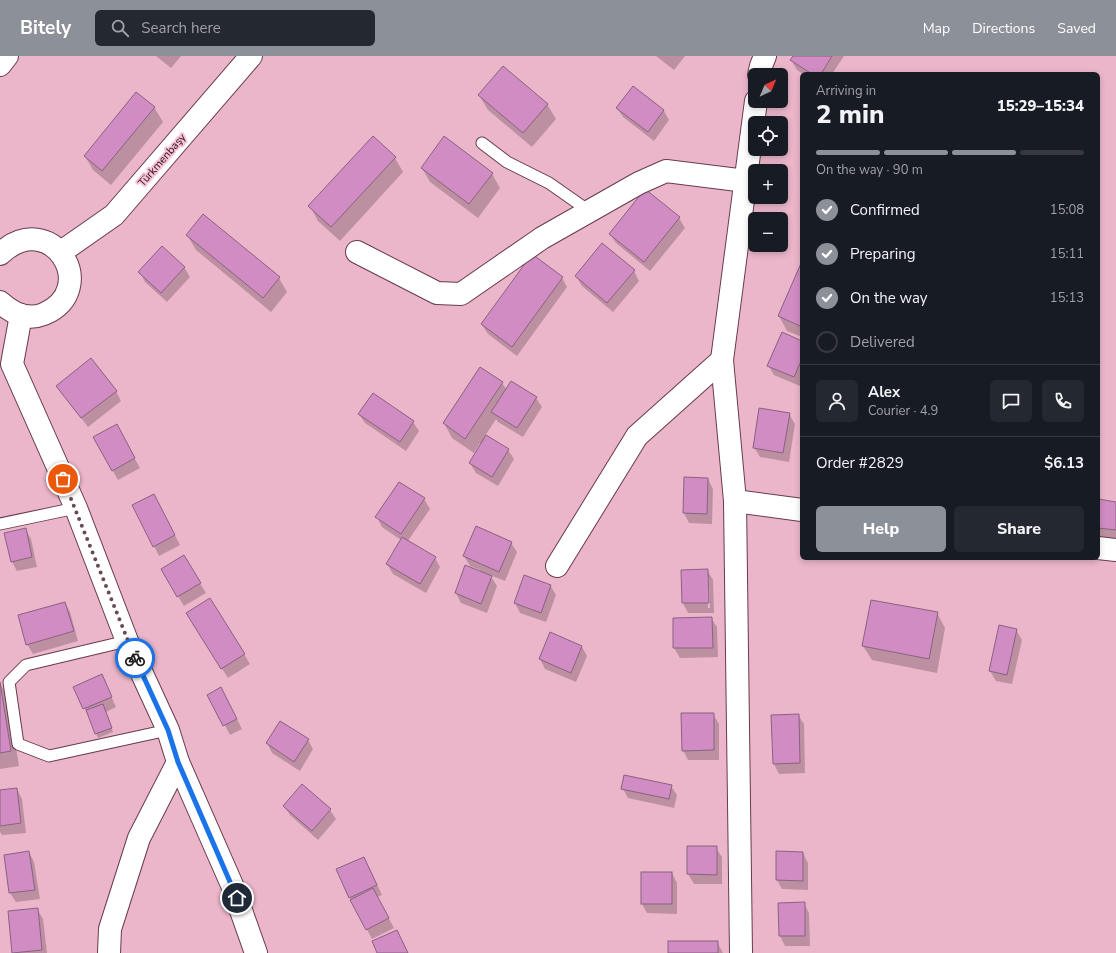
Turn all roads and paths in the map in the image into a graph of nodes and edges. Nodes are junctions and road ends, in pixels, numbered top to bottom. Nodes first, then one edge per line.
1 (7, 56) edge
2 (251, 56) edge
3 (766, 56) edge
4 (0, 65) edge
5 (761, 68) edge
6 (755, 108) edge
7 (482, 144) dead end
8 (746, 180) junction
9 (589, 211) junction
10 (61, 252) junction
11 (357, 252) dead end
12 (0, 254) edge
13 (0, 302) edge
14 (21, 315) junction
15 (722, 360) junction
16 (6, 367) edge
17 (736, 501) junction
18 (76, 508) junction
19 (800, 510) edge
20 (0, 524) edge
21 (1100, 548) edge
22 (1116, 550) edge
23 (557, 566) dead end
24 (127, 641) junction
25 (168, 730) junction
26 (178, 762) junction
27 (108, 953) edge
28 (256, 953) edge
29 (741, 953) edge

1 - 4 street
2 - 10 street, Türkmenbaşy
3 - 5 street
6 - 8 street
7 - 9 lane
8 - 9 street
8 - 15 street
9 - 11 street
10 - 12 street
10 - 14 street
13 - 14 street
14 - 16 street
15 - 17 street
15 - 23 street
16 - 18 street
17 - 19 street
17 - 29 street
18 - 20 lane
18 - 24 street
21 - 22 street
24 - 25 street
24 - 25 lane
25 - 26 street
26 - 27 street
26 - 28 street

